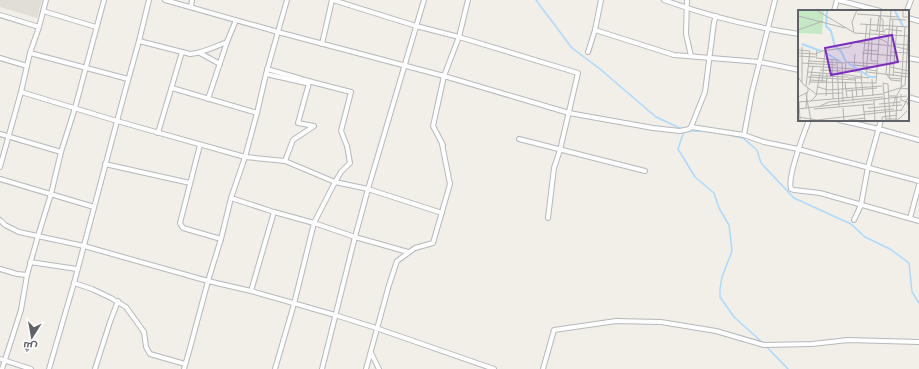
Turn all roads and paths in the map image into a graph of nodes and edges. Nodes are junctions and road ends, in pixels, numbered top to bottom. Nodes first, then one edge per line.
1 (46, 0) edge
2 (104, 0) edge
3 (149, 0) edge
4 (166, 0) edge
5 (192, 0) edge
6 (287, 0) edge
7 (333, 0) edge
8 (424, 0) edge
9 (468, 0) edge
10 (601, 0) edge
11 (664, 0) edge
12 (687, 0) edge
13 (775, 0) edge
14 (837, 0) edge
15 (911, 0) edge
16 (190, 7) junction
17 (687, 8) junction
18 (834, 10) edge
19 (876, 10) edge
20 (907, 10) edge
21 (43, 12) junction
22 (0, 15) edge
23 (716, 16) junction
24 (909, 18) edge
25 (236, 20) junction
26 (919, 21) edge
27 (416, 26) junction
28 (39, 27) junction
29 (96, 27) junction
30 (768, 29) junction
31 (595, 30) junction
32 (278, 32) junction
33 (798, 34) edge
34 (459, 37) junction
35 (139, 41) junction
36 (226, 42) junction
37 (322, 44) junction
38 (182, 52) junction
39 (588, 52) dead end
40 (30, 53) junction
41 (200, 53) junction
42 (691, 56) junction
43 (0, 58) edge
44 (710, 58) junction
45 (909, 58) edge
46 (919, 60) edge
47 (760, 62) junction
48 (220, 64) junction
49 (404, 65) junction
50 (27, 66) junction
51 (85, 68) junction
52 (267, 69) junction
53 (798, 70) edge
54 (266, 74) junction
55 (444, 76) junction
56 (128, 79) junction
57 (308, 83) junction
58 (172, 88) junction
59 (21, 92) junction
60 (351, 92) junction
61 (909, 97) edge
62 (208, 99) junction
63 (919, 100) edge
64 (75, 108) junction
65 (257, 113) junction
66 (569, 113) junction
67 (117, 121) junction
68 (809, 121) edge
69 (843, 121) edge
70 (881, 121) edge
71 (691, 127) junction
72 (879, 129) junction
73 (158, 133) junction
74 (0, 134) edge
75 (744, 135) junction
76 (8, 136) junction
77 (519, 139) dead end
78 (919, 140) edge
79 (200, 145) junction
80 (798, 149) junction
81 (560, 150) junction
82 (61, 152) junction
83 (245, 157) junction
84 (285, 162) junction
85 (105, 164) junction
86 (0, 167) edge
87 (868, 167) junction
88 (645, 171) dead end
89 (0, 179) edge
90 (919, 181) edge
91 (335, 182) junction
92 (190, 183) junction
93 (919, 185) edge
94 (368, 189) junction
95 (52, 194) junction
96 (231, 198) junction
97 (861, 204) junction
98 (94, 207) junction
99 (274, 212) junction
100 (442, 213) junction
101 (548, 218) dead end
102 (910, 218) junction
103 (0, 220) edge
104 (854, 220) dead end
105 (919, 221) edge
106 (314, 223) junction
107 (38, 236) junction
108 (354, 237) junction
109 (221, 239) junction
110 (84, 246) junction
111 (408, 252) junction
112 (30, 262) junction
113 (0, 269) edge
114 (77, 269) junction
115 (27, 275) junction
116 (208, 281) junction
117 (74, 283) junction
118 (251, 291) junction
119 (118, 301) junction
120 (294, 304) junction
121 (335, 315) junction
122 (376, 328) junction
123 (919, 342) edge
124 (370, 353) junction
125 (2, 359) edge
126 (185, 364) junction
127 (2, 369) edge
128 (31, 369) edge
129 (49, 369) edge
130 (95, 369) edge
131 (184, 369) edge
132 (276, 369) edge
133 (322, 369) edge
134 (366, 369) edge
135 (379, 369) edge
136 (494, 369) edge
137 (543, 369) edge

1 - 21 street
2 - 29 street
3 - 35 street
4 - 16 street
5 - 16 street
6 - 32 street
7 - 27 street
7 - 37 street
8 - 27 street
9 - 34 street
10 - 31 street
11 - 17 street
12 - 17 street
13 - 30 street
14 - 18 street
14 - 19 street
15 - 20 street
16 - 25 street
17 - 23 street
17 - 42 street
21 - 28 street
21 - 29 street
22 - 28 street
23 - 30 street
23 - 44 street
24 - 26 street
25 - 32 street
25 - 36 street
27 - 34 street
27 - 49 street
28 - 40 street
29 - 51 street
30 - 33 street
30 - 47 street
31 - 39 street
31 - 42 street
32 - 37 street
32 - 52 street
34 - 55 street
34 - 66 street
35 - 38 street
35 - 56 street
36 - 41 street
36 - 48 street
37 - 49 street
38 - 41 street
38 - 58 street
40 - 50 street
40 - 51 street
41 - 48 street
42 - 44 street
43 - 50 street
44 - 47 street
44 - 71 street
45 - 46 street
47 - 53 street
47 - 75 street
48 - 62 street
49 - 55 street
49 - 94 street
50 - 59 street
51 - 56 street
51 - 64 street
52 - 54 street
52 - 60 street
54 - 57 street
54 - 65 street
55 - 66 street
55 - 100 street
56 - 67 street
57 - 60 street
57 - 84 street
58 - 62 street
58 - 73 street
59 - 64 street
59 - 76 street
60 - 91 street
61 - 63 street
62 - 65 street
64 - 67 street
64 - 82 street
65 - 83 street
66 - 71 street
66 - 81 street
67 - 73 street
67 - 85 street
68 - 80 street
69 - 72 street
70 - 72 street
71 - 75 street
72 - 78 street
72 - 87 street
73 - 79 street
74 - 76 street
75 - 80 street
76 - 82 street
76 - 86 street
77 - 81 street
79 - 83 street
79 - 92 street
80 - 87 street
80 - 97 street
81 - 88 street
81 - 101 street
82 - 95 street
83 - 84 street
83 - 96 street
84 - 91 street
85 - 92 street
85 - 98 street
87 - 90 street
87 - 97 street
89 - 95 street
91 - 94 street
91 - 106 street
92 - 109 street
93 - 102 street
94 - 100 street
94 - 108 street
95 - 98 street
95 - 107 street
96 - 99 street
96 - 109 street
97 - 102 street
97 - 104 street
98 - 110 street
99 - 106 street
99 - 118 street
100 - 111 street
102 - 105 street
103 - 107 street
106 - 108 street
106 - 120 street
107 - 110 street
107 - 112 street
108 - 111 street
108 - 121 street
109 - 116 street
110 - 114 street
110 - 116 street
111 - 122 street
112 - 114 street
112 - 115 street
113 - 115 street
114 - 117 street
115 - 125 street
116 - 118 street
116 - 126 street
117 - 119 street
117 - 129 street
118 - 120 street
119 - 126 street
119 - 130 street
120 - 121 street
120 - 132 street
121 - 122 street
121 - 133 street
122 - 124 street
122 - 136 street
123 - 137 street
124 - 134 street
124 - 135 street
125 - 127 street
125 - 128 street
126 - 131 street

